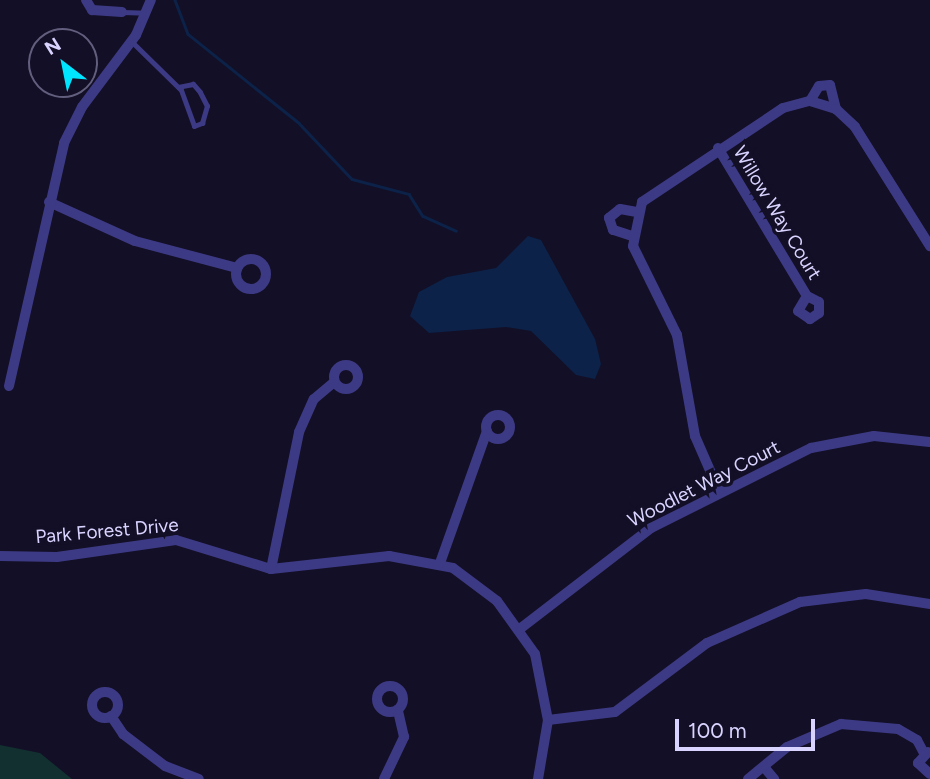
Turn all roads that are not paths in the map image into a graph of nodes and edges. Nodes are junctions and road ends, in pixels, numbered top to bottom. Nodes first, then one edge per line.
1 (86, 0) edge
2 (151, 0) edge
3 (122, 12) joint
4 (146, 13) junction
5 (131, 41) junction
6 (177, 87) junction
7 (810, 101) junction
8 (836, 109) junction
9 (718, 148) junction
10 (49, 202) junction
11 (636, 212) junction
12 (632, 236) junction
13 (930, 246) edge
14 (237, 268) dead end
15 (807, 296) dead end
16 (334, 382) dead end
17 (9, 386) dead end
18 (487, 432) dead end
19 (930, 442) edge
20 (719, 491) junction
21 (0, 556) edge
22 (440, 563) junction
23 (271, 569) junction
24 (929, 599) edge
25 (521, 628) junction
26 (398, 710) dead end
27 (111, 716) dead end
28 (548, 720) junction
29 (927, 752) edge
30 (764, 767) junction
31 (930, 774) edge
32 (199, 779) edge
33 (384, 779) edge
34 (538, 779) edge
35 (748, 779) edge
36 (774, 779) edge

1 - 3 street
2 - 4 street
3 - 4 lane
4 - 5 street
5 - 6 lane
5 - 10 street
6 - 6 lane
7 - 8 street
7 - 8 street
7 - 9 street
8 - 13 street
9 - 11 street
9 - 15 street, Willow Way Court
10 - 14 street
10 - 17 street
11 - 12 street
11 - 12 street
12 - 20 street
16 - 23 street
18 - 22 street
19 - 20 street, Woodlet Way Court
20 - 25 street, Woodlet Way Court
21 - 23 street, Park Forest Drive
22 - 23 street, Park Forest Drive
22 - 25 street, Park Forest Drive
24 - 28 street
25 - 28 street, Park Forest Drive
26 - 33 street
27 - 32 street
28 - 34 street, Park Forest Drive
29 - 30 street
29 - 31 street
30 - 35 street
30 - 36 street

